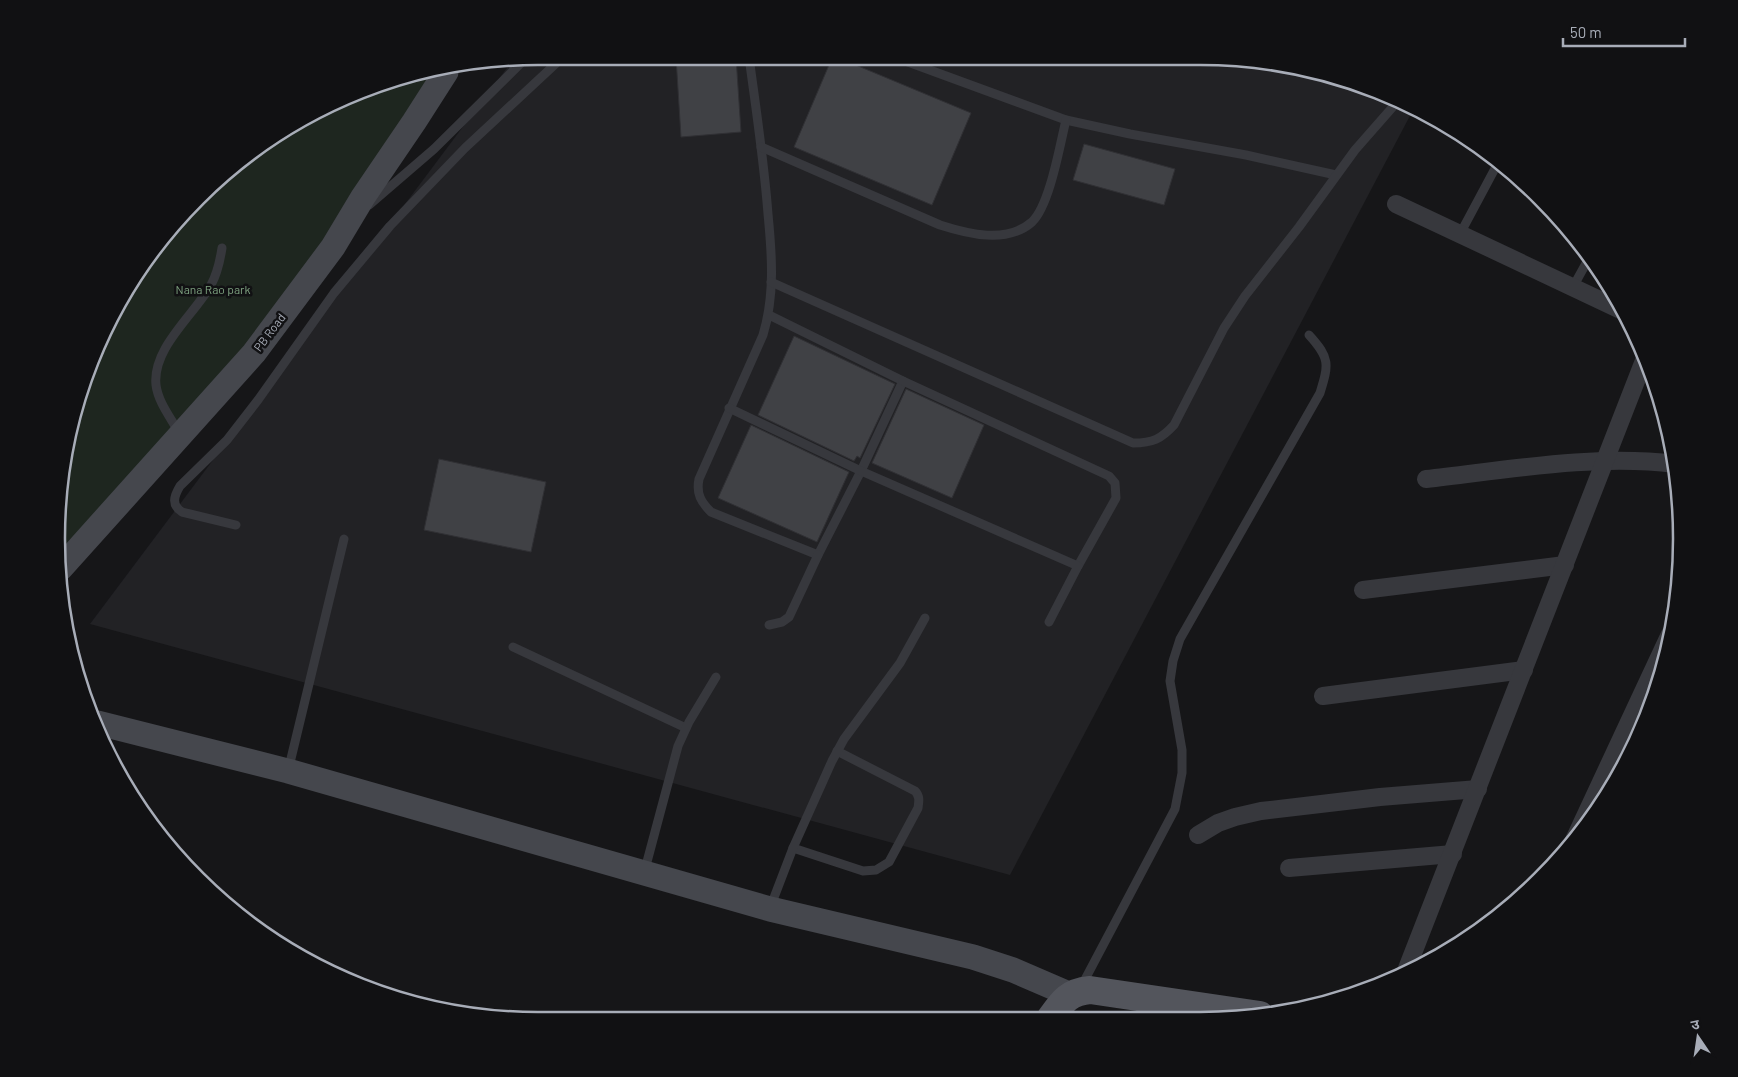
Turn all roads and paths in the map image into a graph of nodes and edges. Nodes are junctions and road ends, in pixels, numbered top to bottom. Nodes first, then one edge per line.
1 (554, 65) edge
2 (750, 65) edge
3 (917, 65) edge
4 (518, 66) edge
5 (444, 74) edge
6 (1393, 107) edge
7 (1066, 120) junction
8 (761, 147) junction
9 (1495, 169) edge
10 (1336, 175) junction
11 (1396, 204) dead end
12 (345, 226) junction
13 (1460, 234) junction
14 (222, 248) dead end
15 (1585, 264) edge
16 (771, 282) junction
17 (1573, 287) junction
18 (1612, 306) edge
19 (769, 315) junction
20 (1308, 335) dead end
21 (1641, 368) edge
22 (903, 381) junction
23 (729, 408) junction
24 (181, 436) junction
25 (1605, 461) junction
26 (1667, 463) edge
27 (861, 471) junction
28 (1426, 479) dead end
29 (236, 525) dead end
30 (344, 539) dead end
31 (818, 555) junction
32 (66, 563) edge
33 (1565, 565) junction
34 (1078, 566) junction
35 (1363, 590) dead end
36 (925, 618) dead end
37 (1049, 622) dead end
38 (769, 625) dead end
39 (513, 647) dead end
40 (1656, 664) edge
41 (1524, 670) junction
42 (716, 677) dead end
43 (1323, 696) dead end
44 (103, 724) edge
45 (686, 728) junction
46 (837, 751) junction
47 (288, 771) junction
48 (1478, 789) junction
49 (1589, 807) edge
50 (1198, 835) dead end
51 (793, 848) junction
52 (1453, 854) junction
53 (1290, 868) dead end
54 (644, 873) junction
55 (770, 909) junction
56 (1409, 963) edge
57 (1074, 993) junction
58 (1233, 1011) edge
59 (1055, 1012) edge

1 - 29 lane
2 - 8 lane
3 - 7 lane
4 - 12 lane
5 - 12 street, PB Road
6 - 10 lane
7 - 8 lane
7 - 10 lane
8 - 16 lane
9 - 13 lane
10 - 16 lane
11 - 13 street
12 - 24 street, PB Road
13 - 17 street
14 - 24 lane
15 - 17 lane
16 - 19 lane
17 - 18 street
19 - 22 lane
19 - 23 lane
20 - 57 lane
21 - 25 street
22 - 27 lane
22 - 34 lane
23 - 27 lane
23 - 31 lane
24 - 32 street, PB Road
25 - 26 street
25 - 28 street
25 - 33 street
27 - 31 lane
27 - 34 lane
30 - 47 lane
31 - 38 lane
33 - 35 street
33 - 41 street
34 - 37 lane
36 - 46 lane
39 - 45 lane
40 - 49 street
41 - 43 street
41 - 48 street
42 - 45 lane
44 - 47 street
45 - 54 lane
46 - 51 lane
46 - 51 lane
47 - 54 street
48 - 50 street
48 - 52 street
51 - 55 lane
52 - 53 street
52 - 56 street
54 - 55 street
55 - 57 street
57 - 58 main road
57 - 59 main road

